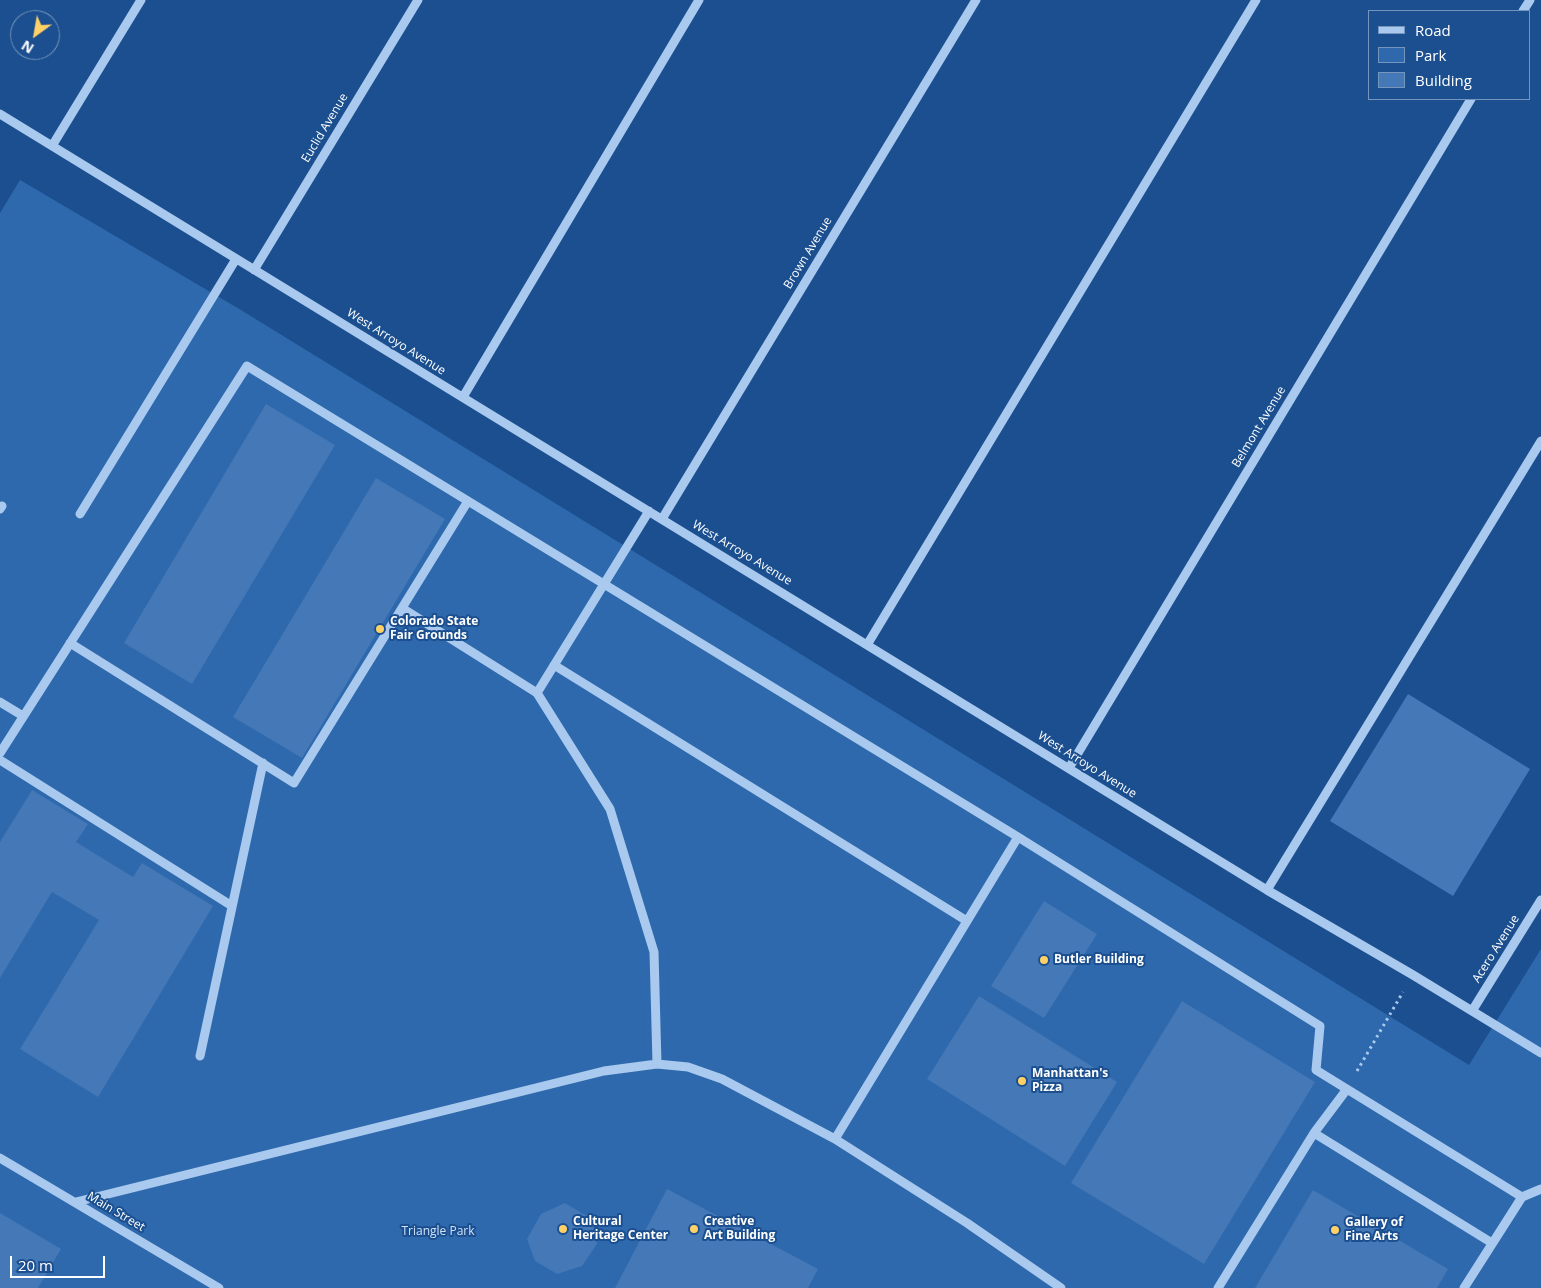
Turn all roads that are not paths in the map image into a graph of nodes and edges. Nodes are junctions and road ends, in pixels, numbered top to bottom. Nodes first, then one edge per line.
1 (141, 0) edge
2 (418, 0) edge
3 (700, 0) edge
4 (976, 0) edge
5 (1256, 0) edge
6 (1470, 100) edge
7 (0, 114) edge
8 (52, 146) junction
9 (236, 259) junction
10 (254, 270) junction
11 (463, 397) junction
12 (1541, 441) edge
13 (468, 501) junction
14 (649, 511) junction
15 (80, 514) dead end
16 (662, 519) junction
17 (604, 584) junction
18 (402, 608) junction
19 (70, 643) junction
20 (867, 644) junction
21 (554, 665) junction
22 (537, 693) junction
23 (0, 702) edge
24 (23, 716) junction
25 (0, 753) edge
26 (0, 760) edge
27 (263, 763) junction
28 (1069, 768) junction
29 (1018, 837) junction
30 (1268, 890) junction
31 (1541, 900) edge
32 (232, 906) junction
33 (968, 921) junction
34 (1472, 1011) junction
35 (1541, 1054) edge
36 (200, 1056) dead end
37 (657, 1064) junction
38 (1347, 1089) junction
39 (1314, 1133) junction
40 (836, 1139) junction
41 (0, 1158) edge
42 (1541, 1189) edge
43 (1522, 1197) junction
44 (76, 1202) junction
45 (1492, 1243) junction
46 (219, 1288) edge
47 (1061, 1288) edge
48 (1218, 1288) edge
49 (1464, 1288) edge

1 - 8 street
2 - 10 street, Euclid Avenue
3 - 11 street
4 - 16 street, Brown Avenue
5 - 20 street
6 - 28 street, Belmont Avenue
7 - 8 street, West Arroyo Avenue
8 - 9 street, West Arroyo Avenue
9 - 10 street, West Arroyo Avenue
9 - 15 street
10 - 11 street, West Arroyo Avenue
11 - 14 street, West Arroyo Avenue
12 - 30 street
13 - 17 street
13 - 18 street
13 - 19 street
14 - 16 street, West Arroyo Avenue
14 - 17 street
16 - 20 street, West Arroyo Avenue
17 - 21 street
17 - 29 street
18 - 22 street
18 - 27 street
19 - 24 street
19 - 27 street
20 - 28 street, West Arroyo Avenue
21 - 22 street
21 - 33 street
22 - 37 street
23 - 24 street
24 - 25 street
26 - 32 street
27 - 32 street
28 - 30 street, West Arroyo Avenue
29 - 33 street
29 - 38 street
30 - 34 street, West Arroyo Avenue
31 - 34 street, Acero Avenue
32 - 36 street
33 - 40 street
34 - 35 street, West Arroyo Avenue
37 - 40 street
37 - 44 street
38 - 39 street
38 - 43 street
39 - 45 street
39 - 48 street
40 - 47 street
41 - 44 street, Main Street
42 - 43 street
43 - 45 street
44 - 46 street, Main Street
45 - 49 street

